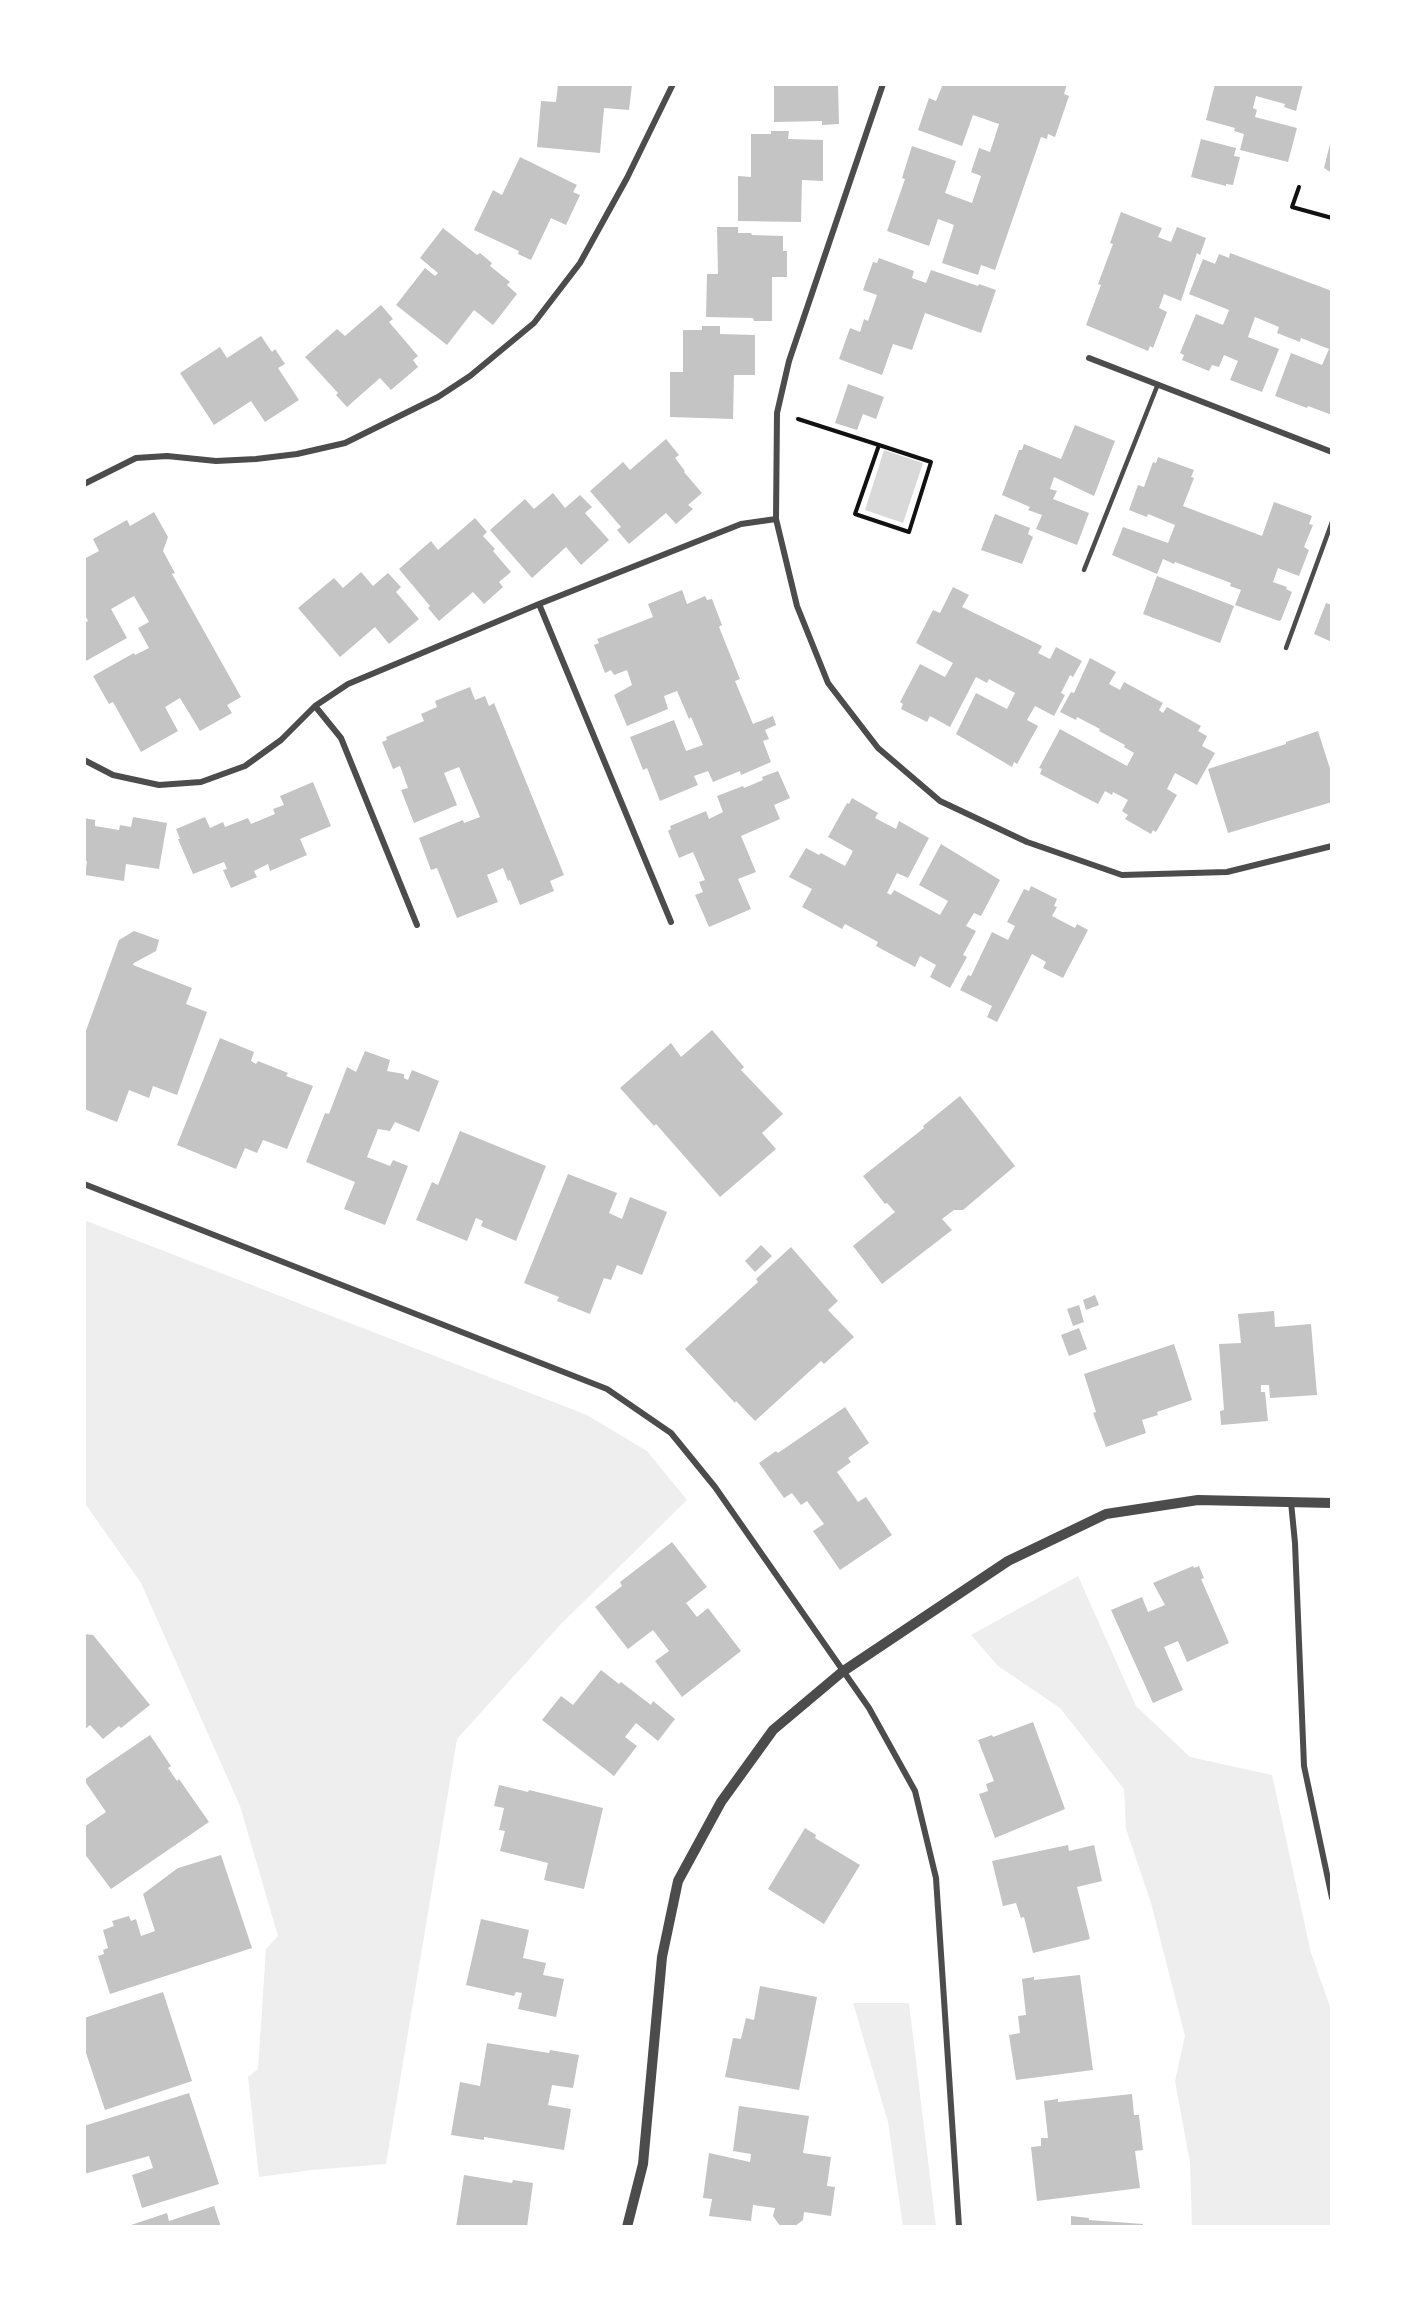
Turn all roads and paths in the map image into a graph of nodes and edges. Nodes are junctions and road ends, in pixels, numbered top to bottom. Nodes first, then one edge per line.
1 (673, 84) edge
2 (883, 84) edge
3 (1299, 187) dead end
4 (1332, 218) edge
5 (1089, 358) dead end
6 (1158, 384) junction
7 (777, 413) junction
8 (879, 445) junction
9 (1332, 452) edge
10 (84, 484) edge
11 (776, 519) junction
12 (1332, 522) edge
13 (1084, 570) dead end
14 (539, 604) junction
15 (1286, 648) dead end
16 (315, 706) junction
17 (84, 760) edge
18 (1332, 846) edge
19 (671, 922) dead end
20 (417, 925) dead end
21 (84, 1184) edge
22 (1291, 1502) junction
23 (1332, 1503) edge
24 (842, 1672) junction
25 (1332, 1898) edge
26 (627, 2227) edge
27 (959, 2227) edge

1 - 10 street
2 - 7 street
3 - 4 path
5 - 6 street
6 - 9 street
6 - 13 lane
7 - 8 path
7 - 11 street
8 - 8 path
11 - 14 street
11 - 18 street
12 - 15 lane
14 - 16 street
14 - 19 street
16 - 17 street
16 - 20 street
21 - 24 street
22 - 23 street
22 - 24 street
22 - 25 street
24 - 26 street
24 - 27 street

